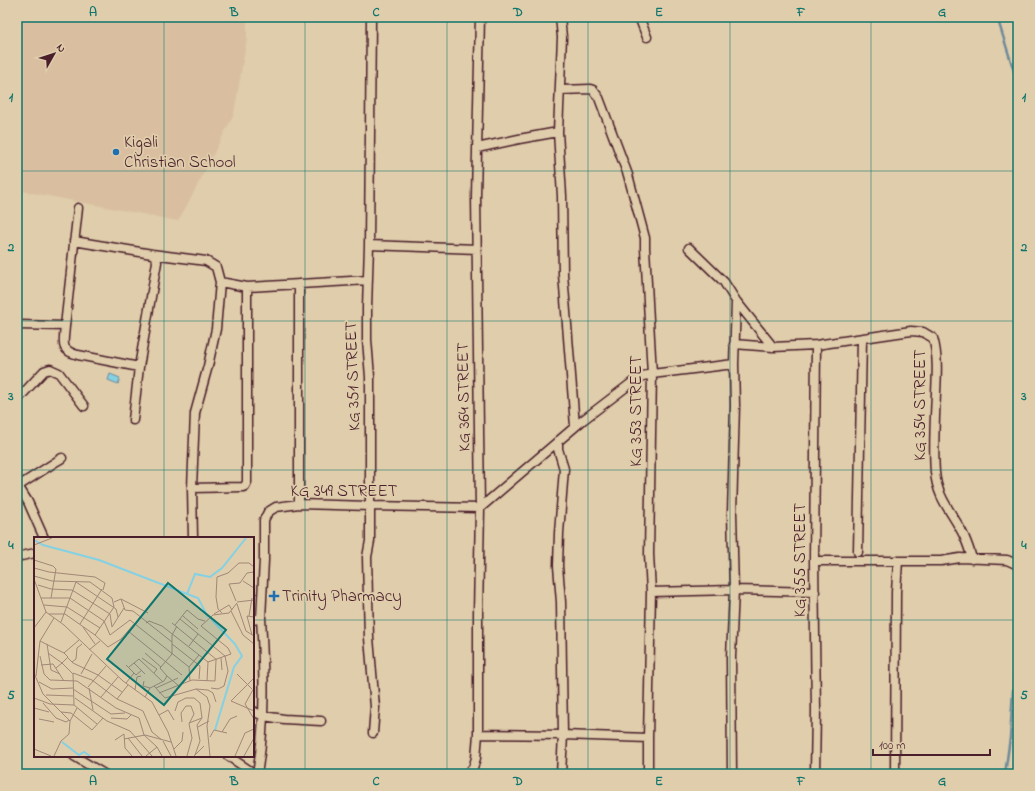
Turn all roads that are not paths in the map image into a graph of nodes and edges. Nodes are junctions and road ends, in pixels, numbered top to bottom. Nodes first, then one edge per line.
1 (371, 17) edge
2 (480, 17) edge
3 (560, 17) edge
4 (639, 17) edge
5 (646, 37) dead end
6 (561, 90) junction
7 (558, 132) junction
8 (477, 148) junction
9 (78, 208) dead end
10 (74, 241) junction
11 (370, 245) junction
12 (689, 248) dead end
13 (477, 249) junction
14 (152, 254) junction
15 (368, 280) junction
16 (220, 282) junction
17 (300, 284) junction
18 (247, 287) junction
19 (736, 301) junction
20 (17, 325) edge
21 (64, 326) junction
22 (862, 339) junction
23 (734, 344) junction
24 (816, 345) junction
25 (773, 347) junction
26 (734, 364) junction
27 (139, 368) junction
28 (652, 374) junction
29 (17, 400) edge
30 (84, 406) dead end
31 (133, 420) dead end
32 (576, 426) junction
33 (558, 441) junction
34 (62, 458) dead end
35 (192, 488) junction
36 (299, 504) junction
37 (370, 506) junction
38 (480, 508) junction
39 (44, 537) edge
40 (193, 537) edge
41 (858, 552) dead end
42 (34, 553) edge
43 (17, 557) edge
44 (972, 559) junction
45 (814, 561) junction
46 (898, 562) junction
47 (1018, 565) edge
48 (734, 590) junction
49 (651, 592) junction
50 (814, 592) junction
51 (257, 619) edge
52 (254, 711) edge
53 (264, 716) junction
54 (321, 721) dead end
55 (374, 734) dead end
56 (478, 734) junction
57 (563, 735) junction
58 (648, 738) junction
59 (76, 757) edge
60 (230, 757) edge
61 (104, 774) edge
62 (256, 774) edge
63 (467, 774) edge
64 (561, 774) edge
65 (648, 774) edge
66 (732, 774) edge
67 (815, 774) edge
68 (895, 774) edge

1 - 11 street, KG 351 STREET
2 - 8 street, KG 364 STREET
3 - 6 street
4 - 5 street
6 - 7 street
6 - 28 street, KG 353 STREET
7 - 8 street
7 - 32 street
8 - 13 street, KG 364 STREET
9 - 10 street
10 - 14 street
10 - 21 street
11 - 13 street
11 - 15 street, KG 351 STREET
12 - 19 street
13 - 38 street, KG 364 STREET
14 - 16 street
14 - 27 street
15 - 17 street
15 - 37 street, KG 351 STREET
16 - 18 street
16 - 35 street
17 - 18 street
17 - 36 street
18 - 35 street
19 - 23 street
19 - 25 street
20 - 21 street
21 - 27 street
22 - 24 street, KG 354 STREET
22 - 41 street
22 - 44 street, KG 354 STREET
23 - 25 street, KG 354 STREET
23 - 26 street
24 - 25 street, KG 354 STREET
24 - 45 street, KG 355 STREET
26 - 28 street
26 - 48 street
27 - 31 street
28 - 32 street
28 - 49 street, KG 353 STREET
29 - 30 street
32 - 33 street
33 - 38 street
33 - 57 street
34 - 39 street
35 - 40 street
36 - 37 street, KG 349 STREET
36 - 51 street, KG 349 STREET
37 - 38 street, KG 349 STREET
37 - 55 street, KG 351 STREET
38 - 56 street, KG 364 STREET
42 - 43 street
44 - 46 street
44 - 47 street
45 - 46 street
45 - 50 street, KG 355 STREET
46 - 68 street
48 - 49 street
48 - 50 street
48 - 66 street
49 - 58 street, KG 353 STREET
50 - 67 street, KG 355 STREET
51 - 53 street
52 - 53 street
53 - 54 street
53 - 62 street
56 - 57 street
56 - 63 street, KG 364 STREET
57 - 58 street
57 - 64 street
58 - 65 street, KG 353 STREET
59 - 61 street
60 - 62 street

